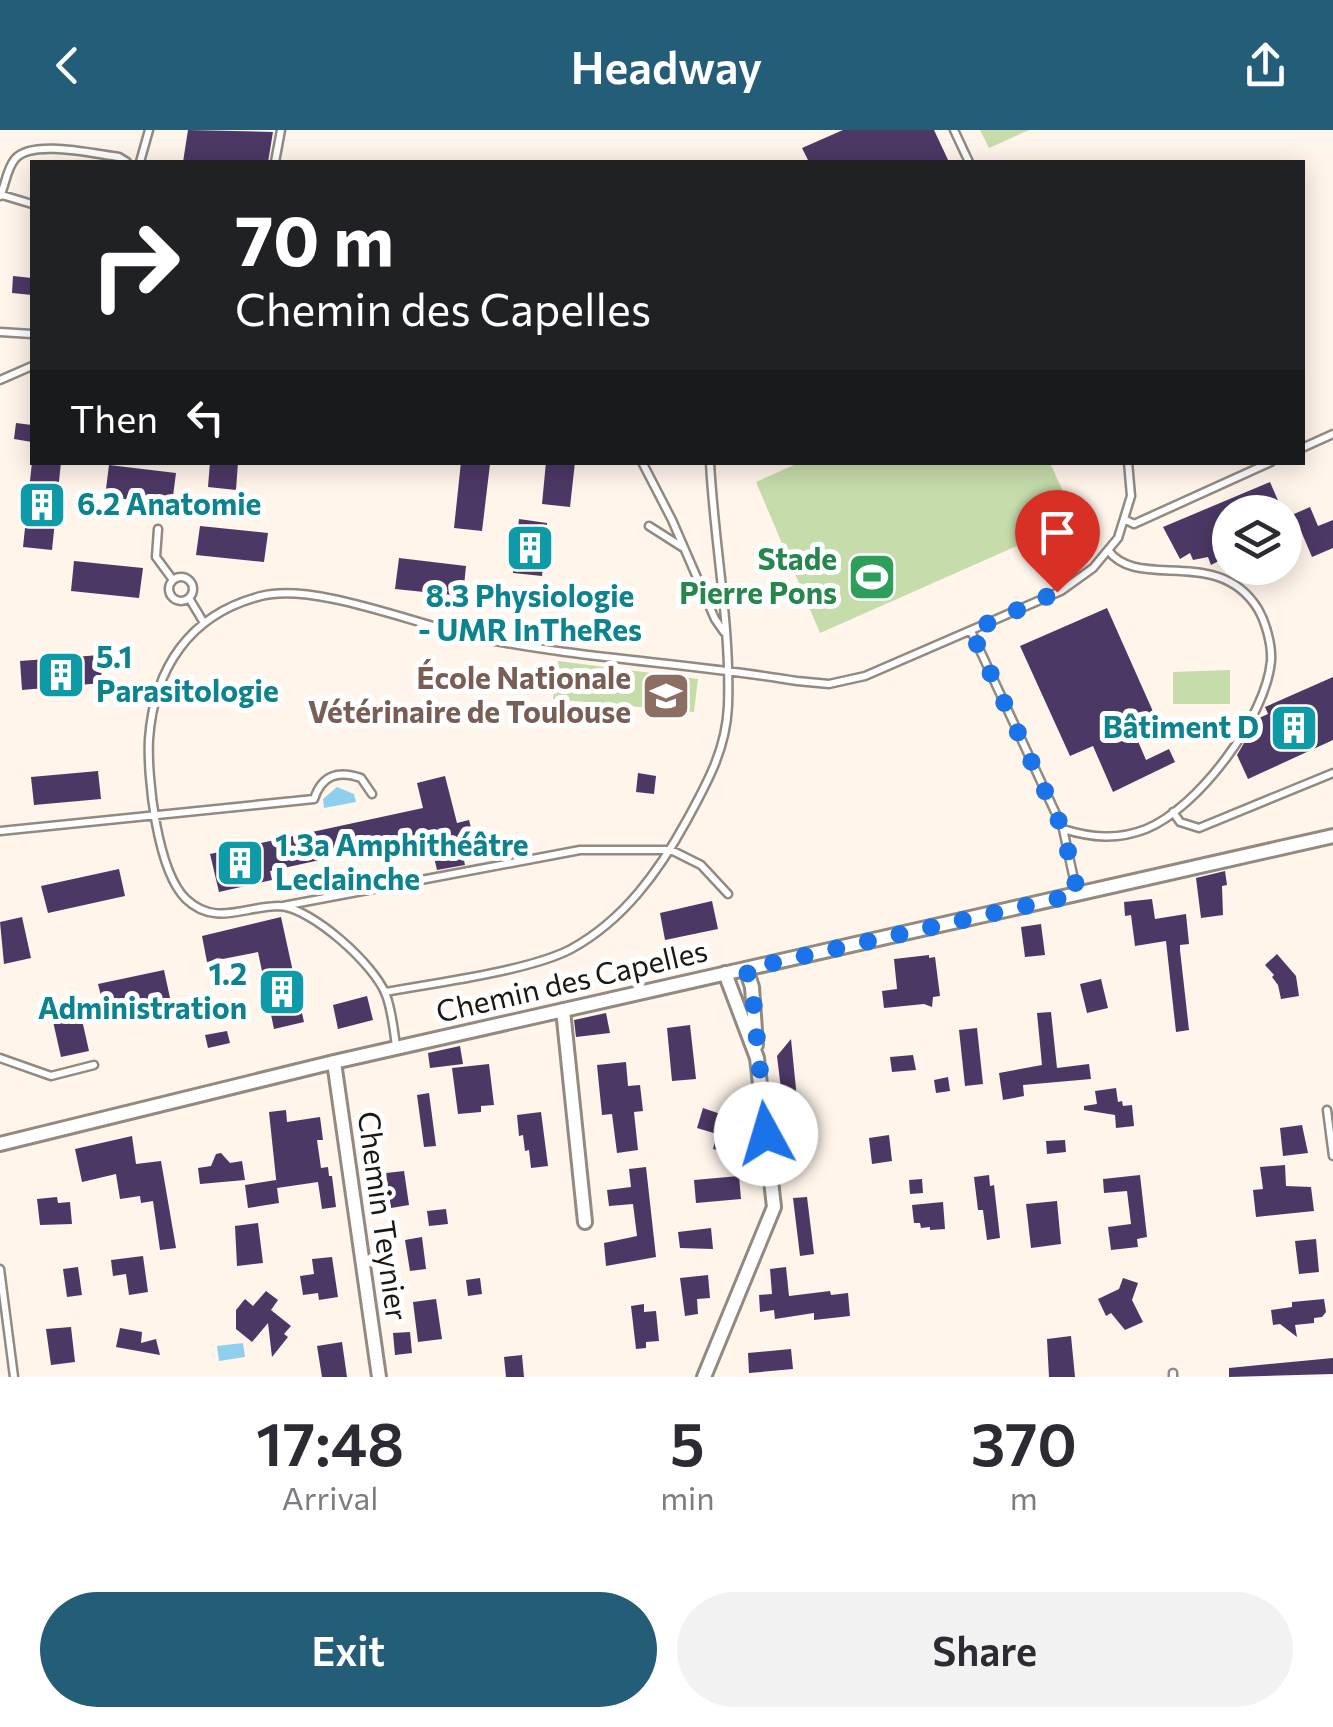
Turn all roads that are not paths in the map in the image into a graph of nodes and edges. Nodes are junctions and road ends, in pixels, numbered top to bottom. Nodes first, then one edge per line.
1 (149, 130) edge
2 (281, 130) edge
3 (954, 130) edge
4 (123, 160) edge
5 (141, 160) edge
6 (275, 160) edge
7 (968, 160) edge
8 (1, 196) edge
9 (30, 203) edge
10 (0, 332) edge
11 (30, 334) edge
12 (30, 367) edge
13 (0, 380) edge
14 (1333, 434) edge
15 (1305, 447) edge
16 (643, 465) edge
17 (710, 465) edge
18 (1128, 465) edge
19 (1264, 465) edge
20 (1124, 519) junction
21 (649, 526) dead end
22 (158, 529) dead end
23 (684, 547) junction
24 (1108, 550) junction
25 (173, 580) junction
26 (188, 598) junction
27 (204, 623) junction
28 (971, 631) junction
29 (725, 633) junction
30 (727, 670) junction
31 (1333, 773) edge
32 (372, 794) dead end
33 (1173, 812) junction
34 (156, 816) junction
35 (1063, 830) junction
36 (0, 831) edge
37 (1333, 836) edge
38 (670, 850) junction
39 (728, 894) dead end
40 (1078, 894) junction
41 (282, 906) junction
42 (746, 969) junction
43 (725, 972) junction
44 (385, 992) junction
45 (563, 1010) junction
46 (396, 1048) junction
47 (0, 1058) edge
48 (757, 1058) junction
49 (334, 1062) junction
50 (94, 1065) dead end
51 (762, 1098) junction
52 (1328, 1110) dead end
53 (0, 1144) edge
54 (1333, 1156) edge
55 (585, 1222) dead end
56 (0, 1268) edge
57 (14, 1377) edge
58 (379, 1377) edge
59 (704, 1377) edge

1 - 5 lane
2 - 6 lane
3 - 7 lane
4 - 8 lane
8 - 9 lane
10 - 11 lane
12 - 13 lane
14 - 15 lane
16 - 23 lane
17 - 29 lane
18 - 20 lane
19 - 20 lane
20 - 24 lane
21 - 23 lane
22 - 25 lane
23 - 29 lane
24 - 28 lane
24 - 33 lane
25 - 26 lane
25 - 26 lane
26 - 27 lane
27 - 30 lane
27 - 34 lane
28 - 30 lane
28 - 35 lane
29 - 30 lane
30 - 38 lane
31 - 33 lane
32 - 34 lane
33 - 35 lane
34 - 36 lane
34 - 41 lane
35 - 40 lane
37 - 40 street, Chemin des Capelles
38 - 39 lane
38 - 41 lane
38 - 44 lane
40 - 42 street, Chemin des Capelles
41 - 44 lane
42 - 43 street, Chemin des Capelles
42 - 48 street
43 - 45 street, Chemin des Capelles
43 - 48 street
43 - 51 street
44 - 46 lane
45 - 46 street, Chemin des Capelles
45 - 55 street
46 - 49 street, Chemin des Capelles
47 - 50 lane
48 - 51 street
49 - 53 street, Chemin des Capelles
49 - 58 street, Chemin Teynier
51 - 59 street
52 - 54 lane
56 - 57 lane

